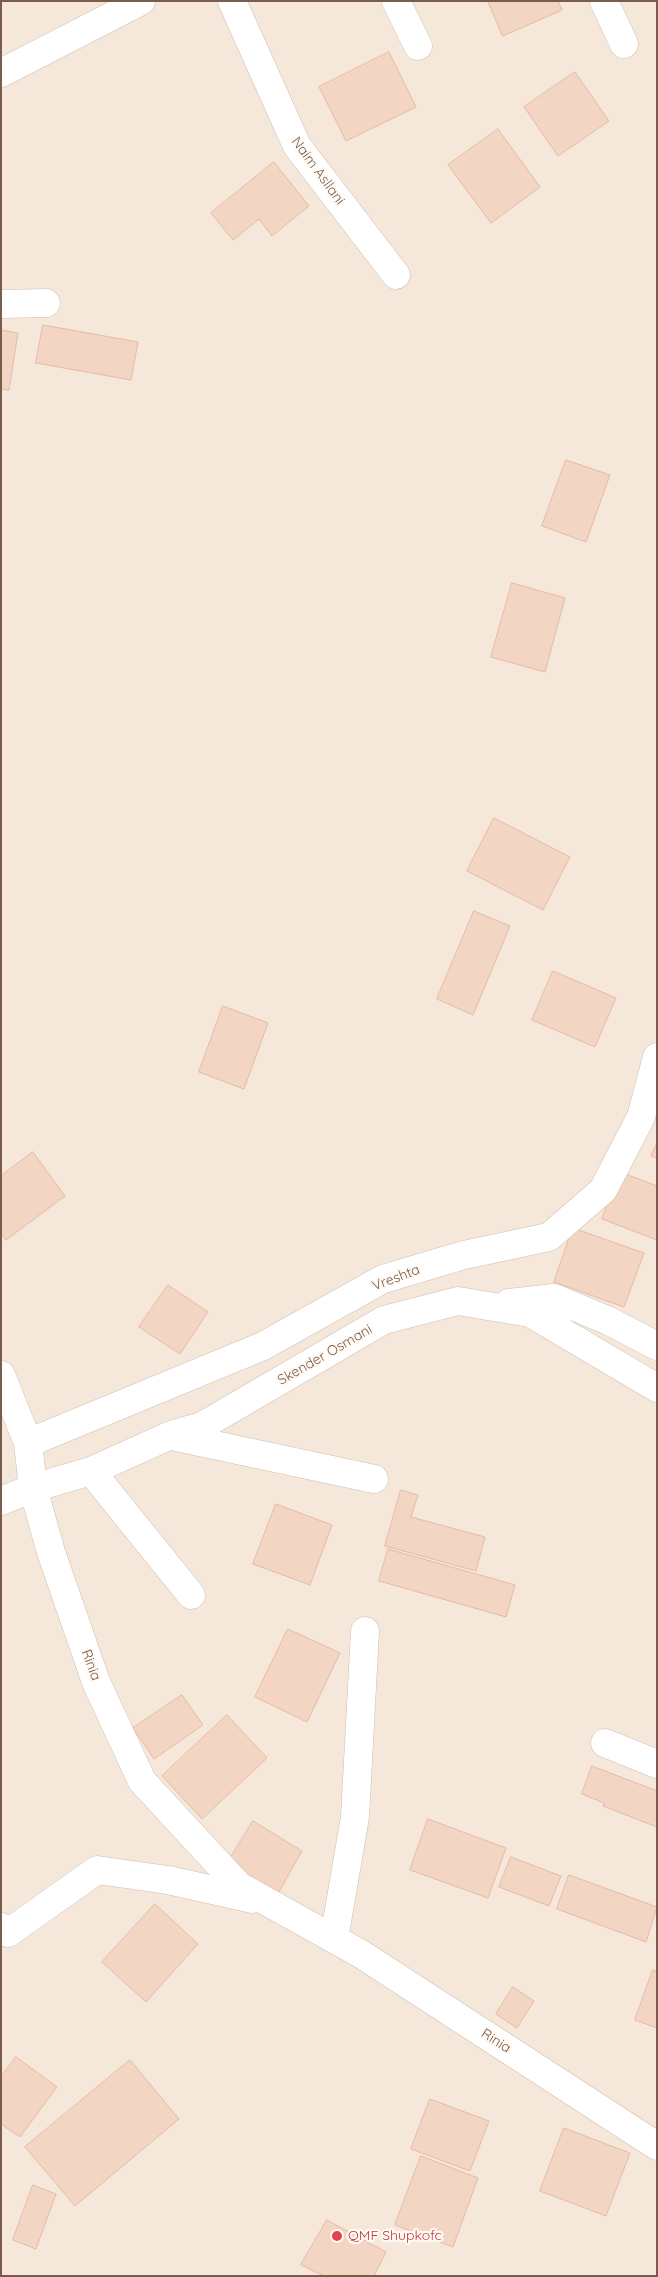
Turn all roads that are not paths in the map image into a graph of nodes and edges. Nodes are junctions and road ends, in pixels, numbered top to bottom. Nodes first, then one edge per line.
1 (141, 1) edge
2 (232, 1) edge
3 (396, 1) edge
4 (604, 1) edge
5 (624, 44) dead end
6 (418, 46) dead end
7 (1, 73) edge
8 (396, 275) dead end
9 (46, 303) dead end
10 (1, 304) edge
11 (657, 1058) edge
12 (488, 1306) junction
13 (657, 1346) edge
14 (1, 1375) edge
15 (657, 1388) edge
16 (171, 1435) junction
17 (28, 1443) junction
18 (91, 1471) junction
19 (374, 1479) dead end
20 (33, 1488) junction
21 (1, 1501) edge
22 (191, 1595) dead end
23 (365, 1631) dead end
24 (605, 1743) dead end
25 (657, 1764) edge
26 (269, 1903) junction
27 (1, 1927) edge
28 (334, 1939) junction
29 (657, 2146) edge

1 - 7 street
2 - 8 street, Naim Asllani
3 - 6 street
4 - 5 street
9 - 10 street
11 - 17 street, Vreshta
12 - 13 street, Skender Osmani
12 - 15 street, Skender Osmani
12 - 16 street, Skender Osmani
14 - 17 street, Rinia
16 - 18 street, Skender Osmani
16 - 19 street
17 - 20 street, Rinia
18 - 20 street, Skender Osmani
18 - 22 street
20 - 21 street, Skender Osmani
20 - 26 street, Rinia
23 - 28 street
24 - 25 street
26 - 27 street, Rinia
26 - 28 street, Rinia
28 - 29 street, Rinia

